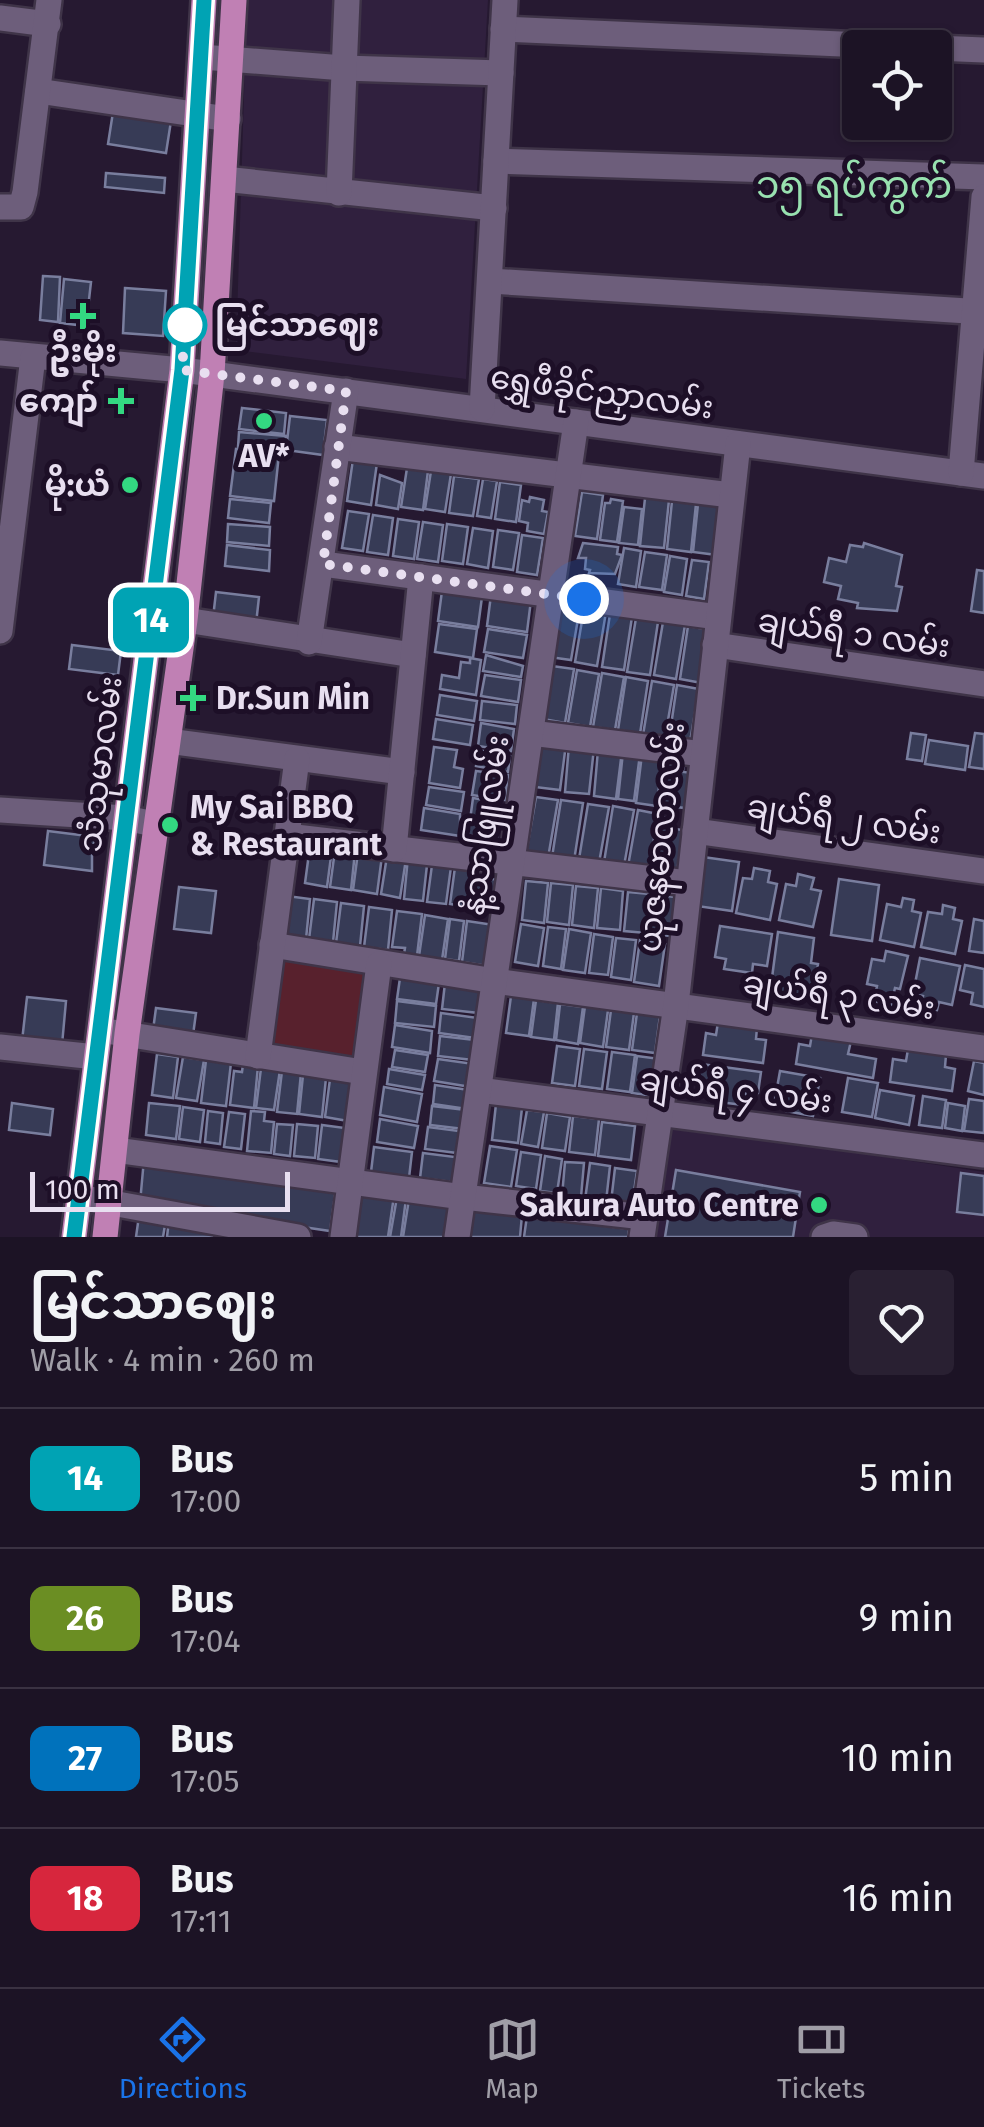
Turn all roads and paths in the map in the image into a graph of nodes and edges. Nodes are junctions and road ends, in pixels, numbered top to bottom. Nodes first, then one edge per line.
1 (204, 0) edge
2 (234, 0) edge
3 (347, 0) edge
4 (505, 0) edge
5 (48, 12) edge
6 (0, 18) edge
7 (504, 29) junction
8 (842, 44) edge
9 (952, 49) edge
10 (984, 50) edge
11 (202, 57) junction
12 (232, 58) junction
13 (344, 68) junction
14 (501, 72) junction
15 (38, 91) junction
16 (198, 115) junction
17 (228, 119) junction
18 (496, 162) junction
19 (984, 177) edge
20 (224, 179) junction
21 (338, 193) junction
22 (984, 197) edge
23 (0, 207) edge
24 (494, 208) junction
25 (490, 282) junction
26 (979, 312) edge
27 (0, 353) edge
28 (32, 357) junction
29 (182, 370) junction
30 (212, 374) junction
31 (346, 391) junction
32 (482, 409) junction
33 (576, 422) junction
34 (738, 444) junction
35 (337, 447) junction
36 (568, 473) junction
37 (972, 474) edge
38 (731, 495) junction
39 (8, 512) edge
40 (323, 564) junction
41 (421, 578) junction
42 (551, 595) junction
43 (718, 617) junction
44 (184, 620) junction
45 (0, 631) edge
46 (309, 642) junction
47 (716, 645) junction
48 (413, 656) junction
49 (984, 684) edge
50 (531, 733) junction
51 (168, 741) junction
52 (703, 754) junction
53 (296, 759) junction
54 (402, 772) junction
55 (0, 810) edge
56 (126, 818) junction
57 (158, 825) junction
58 (694, 831) junction
59 (287, 836) junction
60 (394, 849) junction
61 (512, 864) junction
62 (984, 871) edge
63 (688, 883) junction
64 (272, 944) junction
65 (379, 964) junction
66 (495, 981) junction
67 (680, 1006) junction
68 (99, 1030) junction
69 (127, 1034) junction
70 (0, 1046) edge
71 (984, 1048) edge
72 (258, 1056) junction
73 (96, 1057) junction
74 (363, 1072) junction
75 (479, 1090) junction
76 (662, 1114) junction
77 (115, 1150) junction
78 (984, 1155) edge
79 (350, 1182) junction
80 (79, 1197) junction
81 (463, 1197) junction
82 (109, 1202) junction
83 (643, 1227) edge
84 (74, 1237) edge
85 (105, 1237) edge
86 (298, 1237) edge
87 (343, 1237) edge
88 (457, 1237) edge
89 (824, 1237) edge
90 (855, 1237) edge

1 - 11 main road, သံသုမာလမ်း
2 - 12 main road, သံသုမာလမ်း
3 - 13 street
4 - 7 street
5 - 6 street
5 - 15 street
7 - 8 street
7 - 14 street
9 - 10 street
11 - 12 street
11 - 16 main road, သံသုမာလမ်း
12 - 13 street
12 - 17 main road, သံသုမာလမ်း
13 - 14 street
13 - 21 street
14 - 18 street
15 - 16 street
15 - 23 street
16 - 17 street
16 - 29 main road, သံသုမာလမ်း
17 - 20 main road, သံသုမာလမ်း
18 - 19 street
18 - 24 street
20 - 21 street
20 - 30 main road, သံသုမာလမ်း
21 - 24 street
22 - 26 street
24 - 25 street
25 - 26 street
25 - 32 street
26 - 37 street
27 - 28 street, ရွှေဖီခိုင်ညှာလမ်း
28 - 29 street, ရွှေဖီခိုင်ညှာလမ်း
28 - 39 street
29 - 30 street, ရွှေဖီခိုင်ညှာလမ်း
29 - 56 main road, သံသုမာလမ်း
30 - 31 street, ရွှေဖီခိုင်ညှာလမ်း
30 - 44 main road, သံသုမာလမ်း
31 - 32 street, ရွှေဖီခိုင်ညှာလမ်း
31 - 35 street
32 - 33 street, ရွှေဖီခိုင်ညှာလမ်း
33 - 34 street, ရွှေဖီခိုင်ညှာလမ်း
33 - 36 street, နံ့သာဖြူလမ်း
34 - 37 street, ရွှေဖီခိုင်ညှာလမ်း
34 - 38 street, ယုဇနမာလာလမ်း
35 - 36 street
35 - 40 street
36 - 38 street
36 - 42 street, နံ့သာဖြူလမ်း
38 - 43 street, ယုဇနမာလာလမ်း
39 - 45 street
40 - 41 street
40 - 46 street
41 - 42 street
41 - 48 street
42 - 43 street
42 - 50 street, နံ့သာဖြူလမ်း
43 - 47 street, ယုဇနမာလာလမ်း
44 - 46 street
44 - 51 main road, သံသုမာလမ်း
46 - 48 street
47 - 49 street, ချယ်ရီ ၁ လမ်း
47 - 52 street, ယုဇနမာလာလမ်း
48 - 54 street
50 - 52 street
50 - 61 street, နံ့သာဖြူလမ်း
51 - 53 street
51 - 57 main road, သံသုမာလမ်း
52 - 58 street, ယုဇနမာလာလမ်း
53 - 54 street
53 - 59 street
54 - 60 street
55 - 56 street
56 - 57 street
56 - 68 main road, သံသုမာလမ်း
57 - 69 main road, သံသုမာလမ်း
58 - 62 street, ချယ်ရီ ၂ လမ်း
58 - 63 street, ယုဇနမာလာလမ်း
59 - 60 street
59 - 64 street
60 - 61 street
61 - 63 street
61 - 66 street, နံ့သာဖြူလမ်း
63 - 67 street, ယုဇနမာလာလမ်း
64 - 65 street, ချယ်ရီ ၃ လမ်း
64 - 72 street
65 - 66 street, ချယ်ရီ ၃ လမ်း
65 - 74 street
66 - 67 street, ချယ်ရီ ၃ လမ်း
66 - 75 street, နံ့သာဖြူလမ်း
67 - 71 street, ချယ်ရီ ၃ လမ်း
67 - 76 street, ယုဇနမာလာလမ်း
68 - 69 street
68 - 73 main road, သံသုမာလမ်း
69 - 72 street
69 - 77 main road, သံသုမာလမ်း
70 - 73 street
72 - 74 street
73 - 80 main road, သံသုမာလမ်း
74 - 79 street
75 - 76 street, ချယ်ရီ ၄ လမ်း
75 - 81 street, နံ့သာဖြူလမ်း
76 - 78 street, ချယ်ရီ ၄ လမ်း
76 - 83 street, ယုဇနမာလာလမ်း
77 - 79 street
77 - 82 main road, သံသုမာလမ်း
79 - 81 street
79 - 87 street
80 - 82 street
80 - 84 main road, သံသုမာလမ်း
81 - 83 street
81 - 88 street, နံ့သာဖြူလမ်း
82 - 85 main road, သံသုမာလမ်း
82 - 86 street
89 - 90 street

